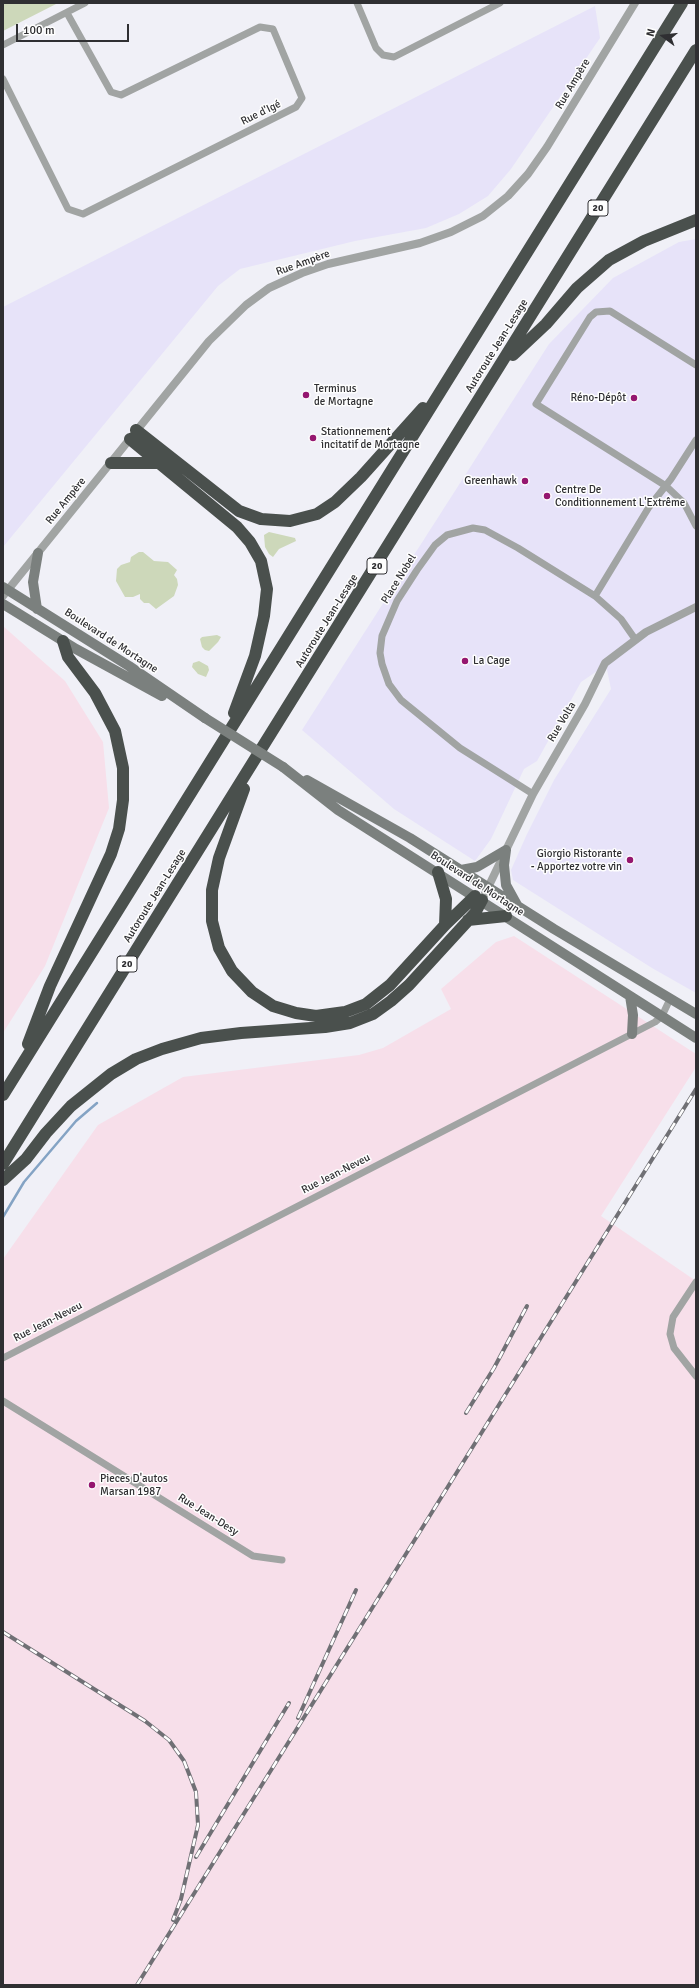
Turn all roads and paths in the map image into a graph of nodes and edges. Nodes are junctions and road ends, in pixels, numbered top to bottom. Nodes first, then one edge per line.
1 (85, 3) edge
2 (357, 3) edge
3 (500, 3) edge
4 (635, 3) edge
5 (682, 3) edge
6 (67, 12) junction
7 (3, 45) edge
8 (696, 50) edge
9 (3, 79) edge
10 (695, 222) edge
11 (696, 365) edge
12 (500, 367) junction
13 (447, 382) junction
14 (133, 434) junction
15 (696, 440) edge
16 (110, 463) junction
17 (159, 463) junction
18 (666, 486) junction
19 (696, 526) edge
20 (38, 553) junction
21 (5, 591) edge
22 (595, 596) junction
23 (3, 604) edge
24 (696, 607) edge
25 (37, 609) junction
26 (635, 639) junction
27 (63, 641) junction
28 (204, 718) junction
29 (226, 736) junction
30 (253, 764) junction
31 (282, 767) junction
32 (533, 794) junction
33 (506, 850) junction
34 (461, 870) junction
35 (438, 872) junction
36 (487, 887) junction
37 (479, 898) junction
38 (518, 906) junction
39 (506, 916) junction
40 (468, 920) junction
41 (445, 925) junction
42 (630, 996) junction
43 (670, 999) junction
44 (696, 1014) edge
45 (662, 1016) junction
46 (632, 1034) junction
47 (696, 1038) edge
48 (18, 1071) junction
49 (3, 1095) edge
50 (3, 1164) edge
51 (3, 1180) edge
52 (696, 1282) edge
53 (3, 1358) edge
54 (696, 1376) edge
55 (3, 1401) edge
56 (282, 1560) dead end

1 - 6 street
2 - 3 street
4 - 14 street, Rue Ampère
5 - 13 highway
6 - 7 street
6 - 9 street, Rue d'Igé
8 - 12 highway, Autoroute Jean-Lesage / 20
10 - 12 highway
11 - 18 street
12 - 30 highway, Autoroute Jean-Lesage / 20
13 - 14 highway
13 - 29 highway
14 - 16 street, Rue Ampère
14 - 17 highway
15 - 18 street
16 - 17 highway
16 - 20 street, Rue Ampère
17 - 29 highway
18 - 19 street
18 - 22 street
20 - 21 street, Rue Ampère
20 - 25 main road
21 - 25 main road, Boulevard de Mortagne
22 - 26 street, Place Nobel
22 - 32 street, Place Nobel
23 - 27 main road, Boulevard de Mortagne
24 - 26 street, Rue Volta
25 - 28 main road, Boulevard de Mortagne
26 - 32 street, Rue Volta
27 - 28 main road, Boulevard de Mortagne
27 - 48 highway
28 - 31 main road, Boulevard de Mortagne, bridge
29 - 48 highway
30 - 41 highway
30 - 50 highway, Autoroute Jean-Lesage / 20
31 - 34 main road, Boulevard de Mortagne
31 - 35 main road, Boulevard de Mortagne
32 - 33 street, Rue Volta
33 - 34 main road
33 - 36 street, Rue Volta
33 - 38 main road
34 - 36 main road, Boulevard de Mortagne
35 - 37 main road, Boulevard de Mortagne
35 - 41 highway
36 - 37 street, Rue Volta
36 - 38 main road, Boulevard de Mortagne
37 - 39 main road, Boulevard de Mortagne
37 - 40 highway
37 - 41 highway
38 - 43 main road, Boulevard de Mortagne
39 - 40 highway
39 - 42 main road, Boulevard de Mortagne
40 - 51 highway
42 - 45 main road, Boulevard de Mortagne
42 - 46 main road
43 - 44 main road, Boulevard de Mortagne
43 - 45 street
45 - 46 street, Rue Jean-Neveu
45 - 47 main road, Boulevard de Mortagne
46 - 53 street, Rue Jean-Neveu
48 - 49 highway
52 - 54 street
55 - 56 street, Rue Jean-Desy

